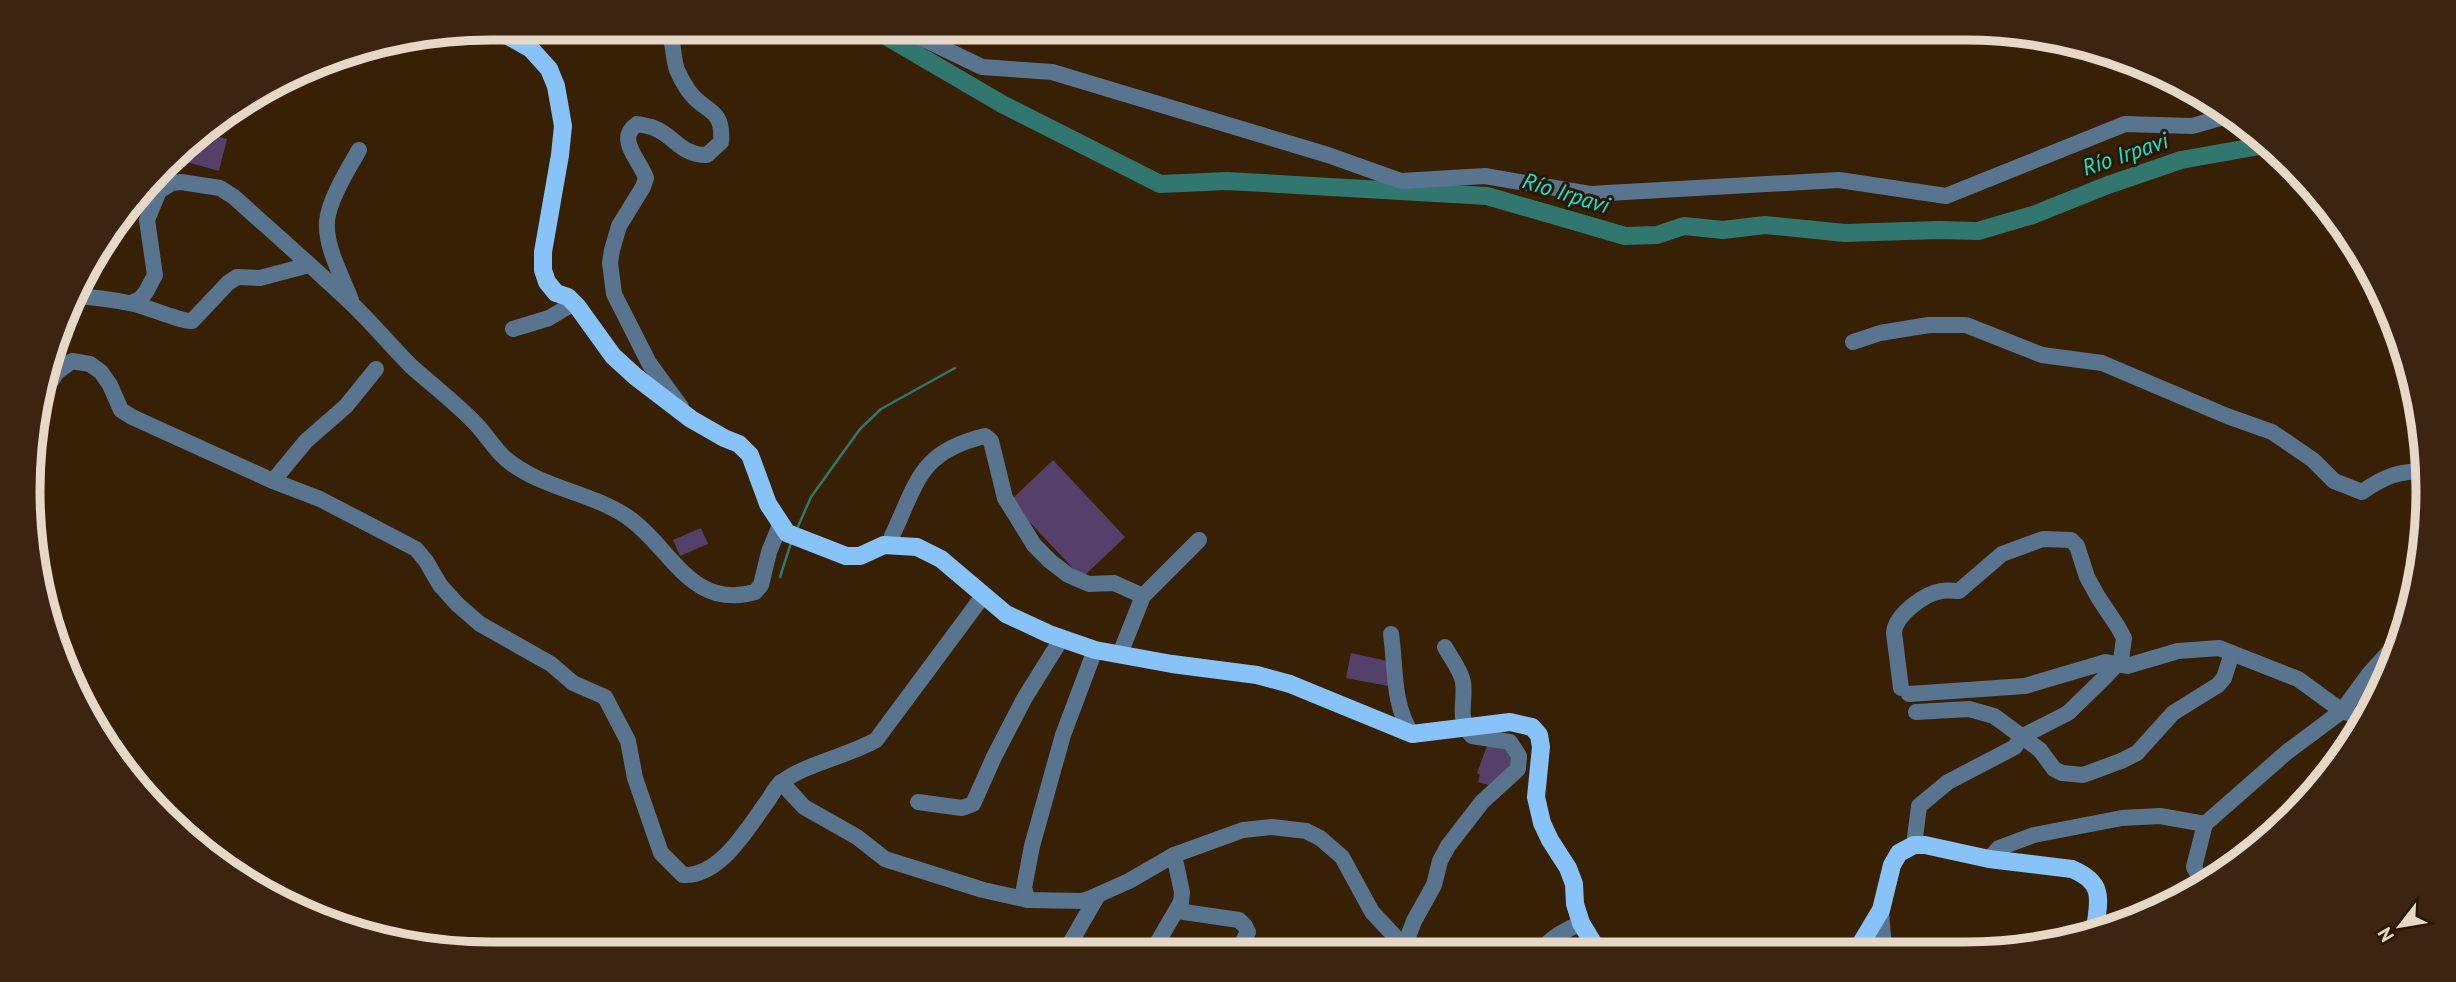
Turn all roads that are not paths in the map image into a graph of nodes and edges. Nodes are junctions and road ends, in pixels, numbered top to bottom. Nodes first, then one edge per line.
1 (515, 40) edge
2 (671, 40) edge
3 (925, 40) edge
4 (2219, 119) edge
5 (359, 150) dead end
6 (309, 265) junction
7 (85, 297) edge
8 (131, 303) junction
9 (574, 303) junction
10 (354, 305) junction
11 (513, 329) dead end
12 (1853, 342) dead end
13 (376, 369) dead end
14 (56, 373) edge
15 (691, 419) junction
16 (2415, 471) edge
17 (274, 481) junction
18 (789, 533) junction
19 (1199, 540) dead end
20 (891, 545) junction
21 (983, 596) junction
22 (1143, 596) junction
23 (1391, 634) dead end
24 (1062, 638) junction
25 (1445, 647) dead end
26 (1095, 650) junction
27 (2232, 653) junction
28 (1120, 654) junction
29 (2382, 659) edge
30 (2117, 664) junction
31 (2342, 710) junction
32 (1916, 712) dead end
33 (2355, 715) edge
34 (1465, 728) junction
35 (1412, 734) junction
36 (2021, 737) junction
37 (781, 782) junction
38 (918, 802) dead end
39 (2205, 824) junction
40 (1914, 845) junction
41 (1174, 856) junction
42 (1989, 859) junction
43 (2199, 876) edge
44 (1098, 895) junction
45 (1028, 900) junction
46 (1881, 910) junction
47 (1177, 911) junction
48 (2096, 922) edge
49 (1581, 923) junction
50 (1071, 942) edge
51 (1158, 942) edge
52 (1242, 942) edge
53 (1398, 942) edge
54 (1406, 942) edge
55 (1547, 942) edge
56 (1593, 942) edge
57 (1862, 942) edge
58 (1883, 942) edge

1 - 9 main road
2 - 15 street
3 - 4 street
5 - 10 street
6 - 8 street
6 - 8 street
6 - 10 street
7 - 8 street
9 - 11 street
9 - 15 main road
10 - 18 street
12 - 16 street
13 - 17 street
14 - 17 street
15 - 18 main road
17 - 37 street
18 - 20 main road
19 - 22 street
20 - 21 main road
20 - 22 street
21 - 24 main road
21 - 37 street
22 - 28 street
23 - 35 street
24 - 26 main road
24 - 38 street
25 - 34 street
26 - 28 main road
26 - 45 street
27 - 30 street
27 - 31 street
27 - 36 street
28 - 35 main road
29 - 31 street
30 - 30 street
30 - 36 street
31 - 33 street
31 - 39 street
32 - 36 street
34 - 35 main road
34 - 49 main road
34 - 54 street
36 - 40 street
37 - 45 street
39 - 42 street
39 - 43 street
40 - 42 main road
40 - 46 main road
41 - 44 street
41 - 47 street
41 - 53 street
42 - 48 main road
44 - 45 street
44 - 50 street
46 - 57 main road
46 - 58 street
47 - 51 street
47 - 52 street
49 - 55 street
49 - 56 main road

